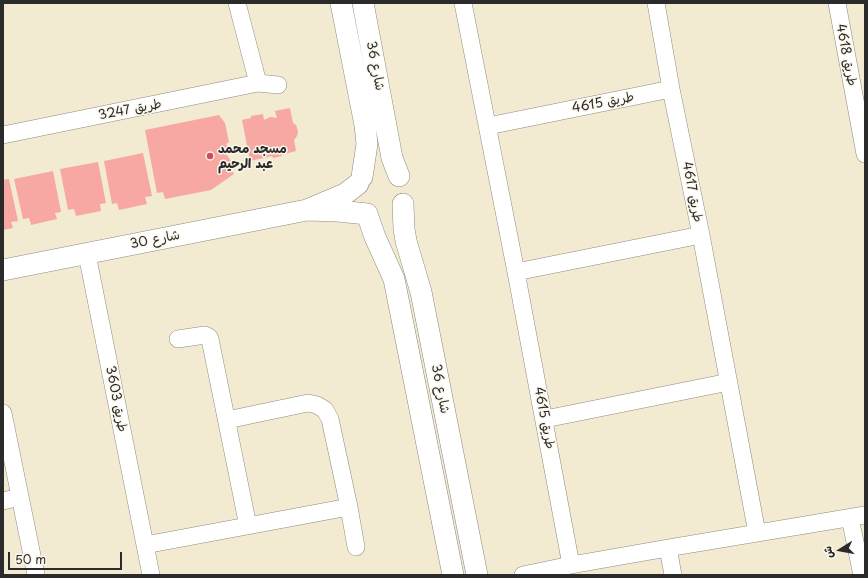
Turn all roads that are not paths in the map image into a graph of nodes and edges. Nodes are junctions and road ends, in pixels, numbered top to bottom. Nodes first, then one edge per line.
1 (237, 3) edge
2 (341, 3) edge
3 (463, 3) edge
4 (656, 3) edge
5 (837, 3) edge
6 (367, 7) edge
7 (258, 84) junction
8 (278, 85) dead end
9 (671, 89) junction
10 (488, 126) junction
11 (3, 135) edge
12 (865, 154) edge
13 (399, 176) junction
14 (360, 180) junction
15 (403, 204) junction
16 (307, 210) junction
17 (367, 214) junction
18 (701, 235) junction
19 (88, 254) junction
20 (3, 270) edge
21 (516, 272) junction
22 (178, 339) dead end
23 (729, 382) junction
24 (3, 413) edge
25 (226, 420) junction
26 (544, 420) junction
27 (20, 497) junction
28 (3, 501) edge
29 (349, 507) junction
30 (857, 516) edge
31 (248, 526) junction
32 (757, 533) junction
33 (145, 545) junction
34 (356, 547) dead end
35 (668, 548) junction
36 (572, 565) junction
37 (36, 575) edge
38 (151, 575) edge
39 (453, 575) edge
40 (477, 575) edge
41 (523, 575) edge
42 (673, 575) edge
43 (862, 575) edge

1 - 7 street
2 - 14 street, شارع 36
3 - 10 street, طريق 4615
4 - 9 street, طريق 4617
5 - 12 street, طريق 4618
6 - 13 street, شارع 36
7 - 8 street, طريق 3247
7 - 11 street, طريق 3247
9 - 10 street, طريق 4615
9 - 18 street, طريق 4617
10 - 21 street, طريق 4615
13 - 14 street
13 - 15 street
14 - 16 street, شارع 30
14 - 17 street
15 - 17 street
15 - 40 street, شارع 36
16 - 17 street, شارع 30
16 - 19 street, شارع 30
17 - 39 street, شارع 36
18 - 21 street
18 - 23 street, طريق 4617
19 - 20 street, شارع 30
19 - 33 street, طريق 3603
21 - 26 street, طريق 4615
22 - 25 street
23 - 26 street
23 - 32 street, طريق 4617
24 - 27 street
25 - 29 street
25 - 31 street
26 - 36 street, طريق 4615
27 - 28 street
27 - 37 street
29 - 31 street
29 - 34 street
30 - 32 street
30 - 43 street
31 - 33 street
32 - 35 street
33 - 38 street, طريق 3603
35 - 36 street
35 - 42 street
36 - 41 street

